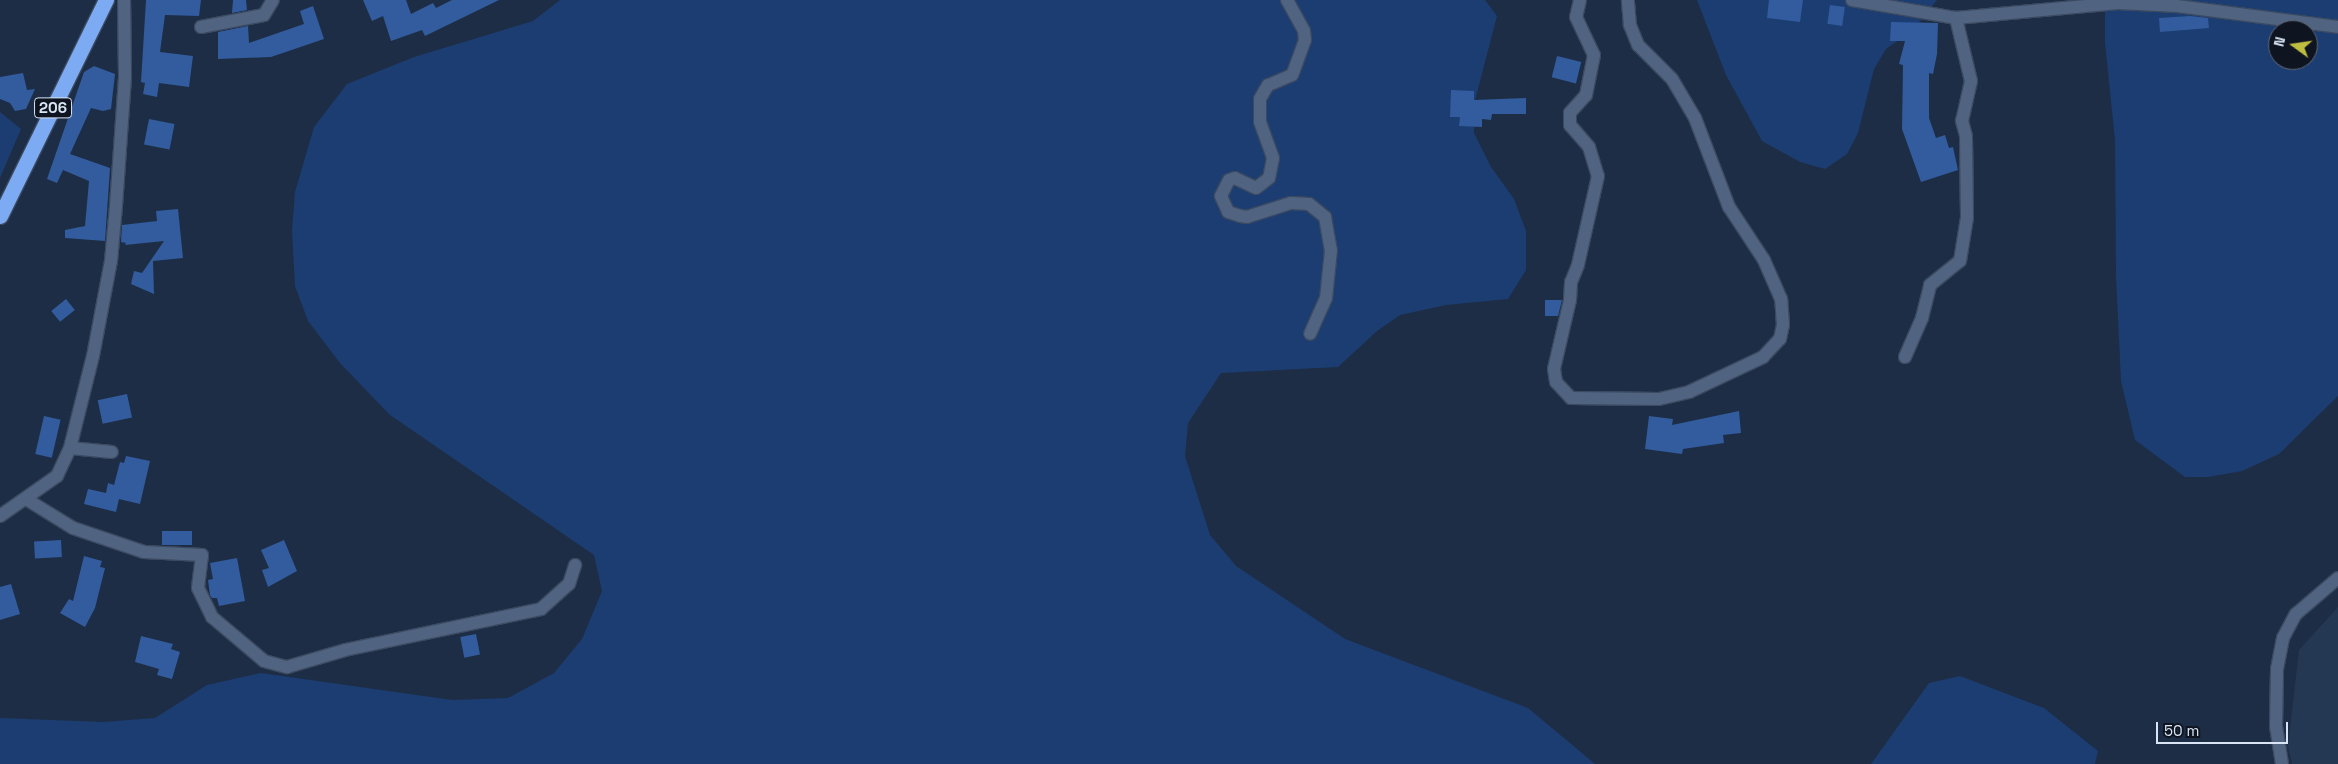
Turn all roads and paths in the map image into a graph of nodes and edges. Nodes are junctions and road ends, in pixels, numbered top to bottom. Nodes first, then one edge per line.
1 (106, 0) edge
2 (124, 0) edge
3 (273, 0) edge
4 (1287, 0) edge
5 (1580, 0) edge
6 (1628, 0) edge
7 (1852, 0) edge
8 (1956, 18) junction
9 (201, 27) dead end
10 (2338, 27) edge
11 (0, 216) edge
12 (1310, 334) dead end
13 (1905, 357) dead end
14 (70, 448) junction
15 (112, 452) dead end
16 (26, 499) junction
17 (0, 516) edge
18 (575, 565) dead end
19 (2338, 578) edge
20 (2282, 764) edge

1 - 11 highway, 206
2 - 14 street
3 - 9 street
4 - 12 street
5 - 6 street
7 - 8 street
8 - 10 street
8 - 13 street
14 - 15 street
14 - 16 street
16 - 17 street
16 - 18 street
19 - 20 street

